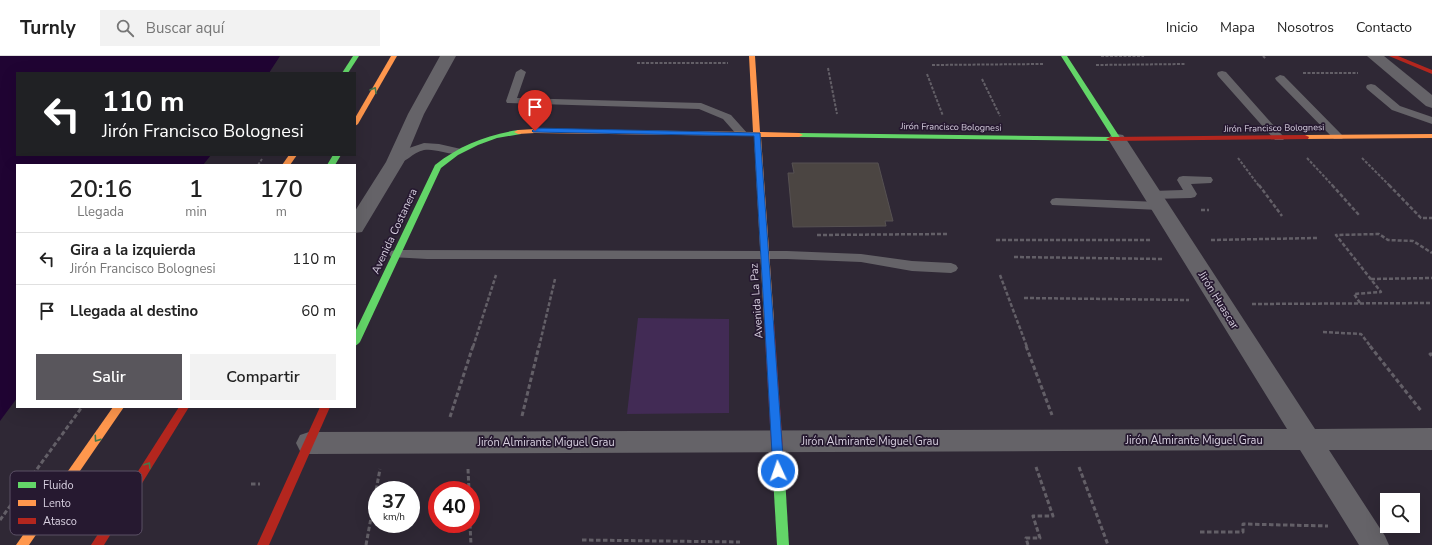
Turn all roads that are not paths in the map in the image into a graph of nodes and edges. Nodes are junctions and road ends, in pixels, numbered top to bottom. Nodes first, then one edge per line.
1 (356, 56) edge
2 (394, 56) edge
3 (448, 56) edge
4 (752, 56) edge
5 (1064, 56) edge
6 (1375, 56) edge
7 (1392, 56) edge
8 (346, 72) edge
9 (521, 72) dead end
10 (1432, 72) edge
11 (1222, 74) dead end
12 (1280, 78) dead end
13 (1371, 88) dead end
14 (1432, 104) edge
15 (1432, 121) edge
16 (356, 122) edge
17 (742, 134) junction
18 (758, 134) junction
19 (1432, 136) edge
20 (1338, 137) junction
21 (1280, 138) junction
22 (1117, 139) junction
23 (471, 143) joint
24 (457, 151) junction
25 (395, 162) junction
26 (1207, 180) dead end
27 (1156, 200) junction
28 (1056, 202) dead end
29 (356, 225) edge
30 (396, 254) junction
31 (765, 255) junction
32 (951, 268) dead end
33 (356, 340) edge
34 (118, 408) edge
35 (183, 408) edge
36 (325, 408) edge
37 (1432, 439) edge
38 (1308, 440) junction
39 (776, 441) junction
40 (309, 443) junction
41 (74, 471) edge
42 (142, 474) edge
43 (29, 535) edge
44 (103, 535) edge
45 (22, 545) edge
46 (97, 545) edge
47 (263, 545) edge
48 (783, 545) edge
49 (1375, 545) edge

1 - 8 main road
16 -> 2 main road
3 - 25 street
4 - 18 main road, Avenida La Paz
5 - 22 main road, Jirón Huascar
6 - 14 street
7 - 10 main road
9 - 17 lane
11 - 21 lane
12 - 20 lane
13 - 15 lane
17 - 18 main road, Jirón Francisco Bolognesi
17 - 23 main road, Jirón Francisco Bolognesi
18 - 22 main road, Jirón Francisco Bolognesi
18 - 31 main road, Avenida La Paz
19 - 20 main road, Jirón Francisco Bolognesi
20 - 21 main road, Jirón Francisco Bolognesi
21 - 22 main road, Jirón Francisco Bolognesi
22 - 27 street, Jirón Huascar
23 - 24 main road, Avenida Costanera
24 - 25 lane
24 - 30 main road, Avenida Costanera
25 - 29 street
26 - 27 lane
27 - 28 lane
27 - 38 street, Jirón Huascar
30 - 31 lane
30 - 33 main road, Avenida Costanera
31 - 32 lane
31 - 39 main road, Avenida La Paz
34 -> 41 main road
42 -> 35 main road
36 - 40 main road
37 - 38 street, Jirón Almirante Miguel Grau
38 - 39 street, Jirón Almirante Miguel Grau
38 - 49 street, Jirón Huascar
39 - 40 street, Jirón Almirante Miguel Grau
39 - 48 main road, Avenida La Paz
40 - 47 main road
43 -> 45 main road
46 -> 44 main road

